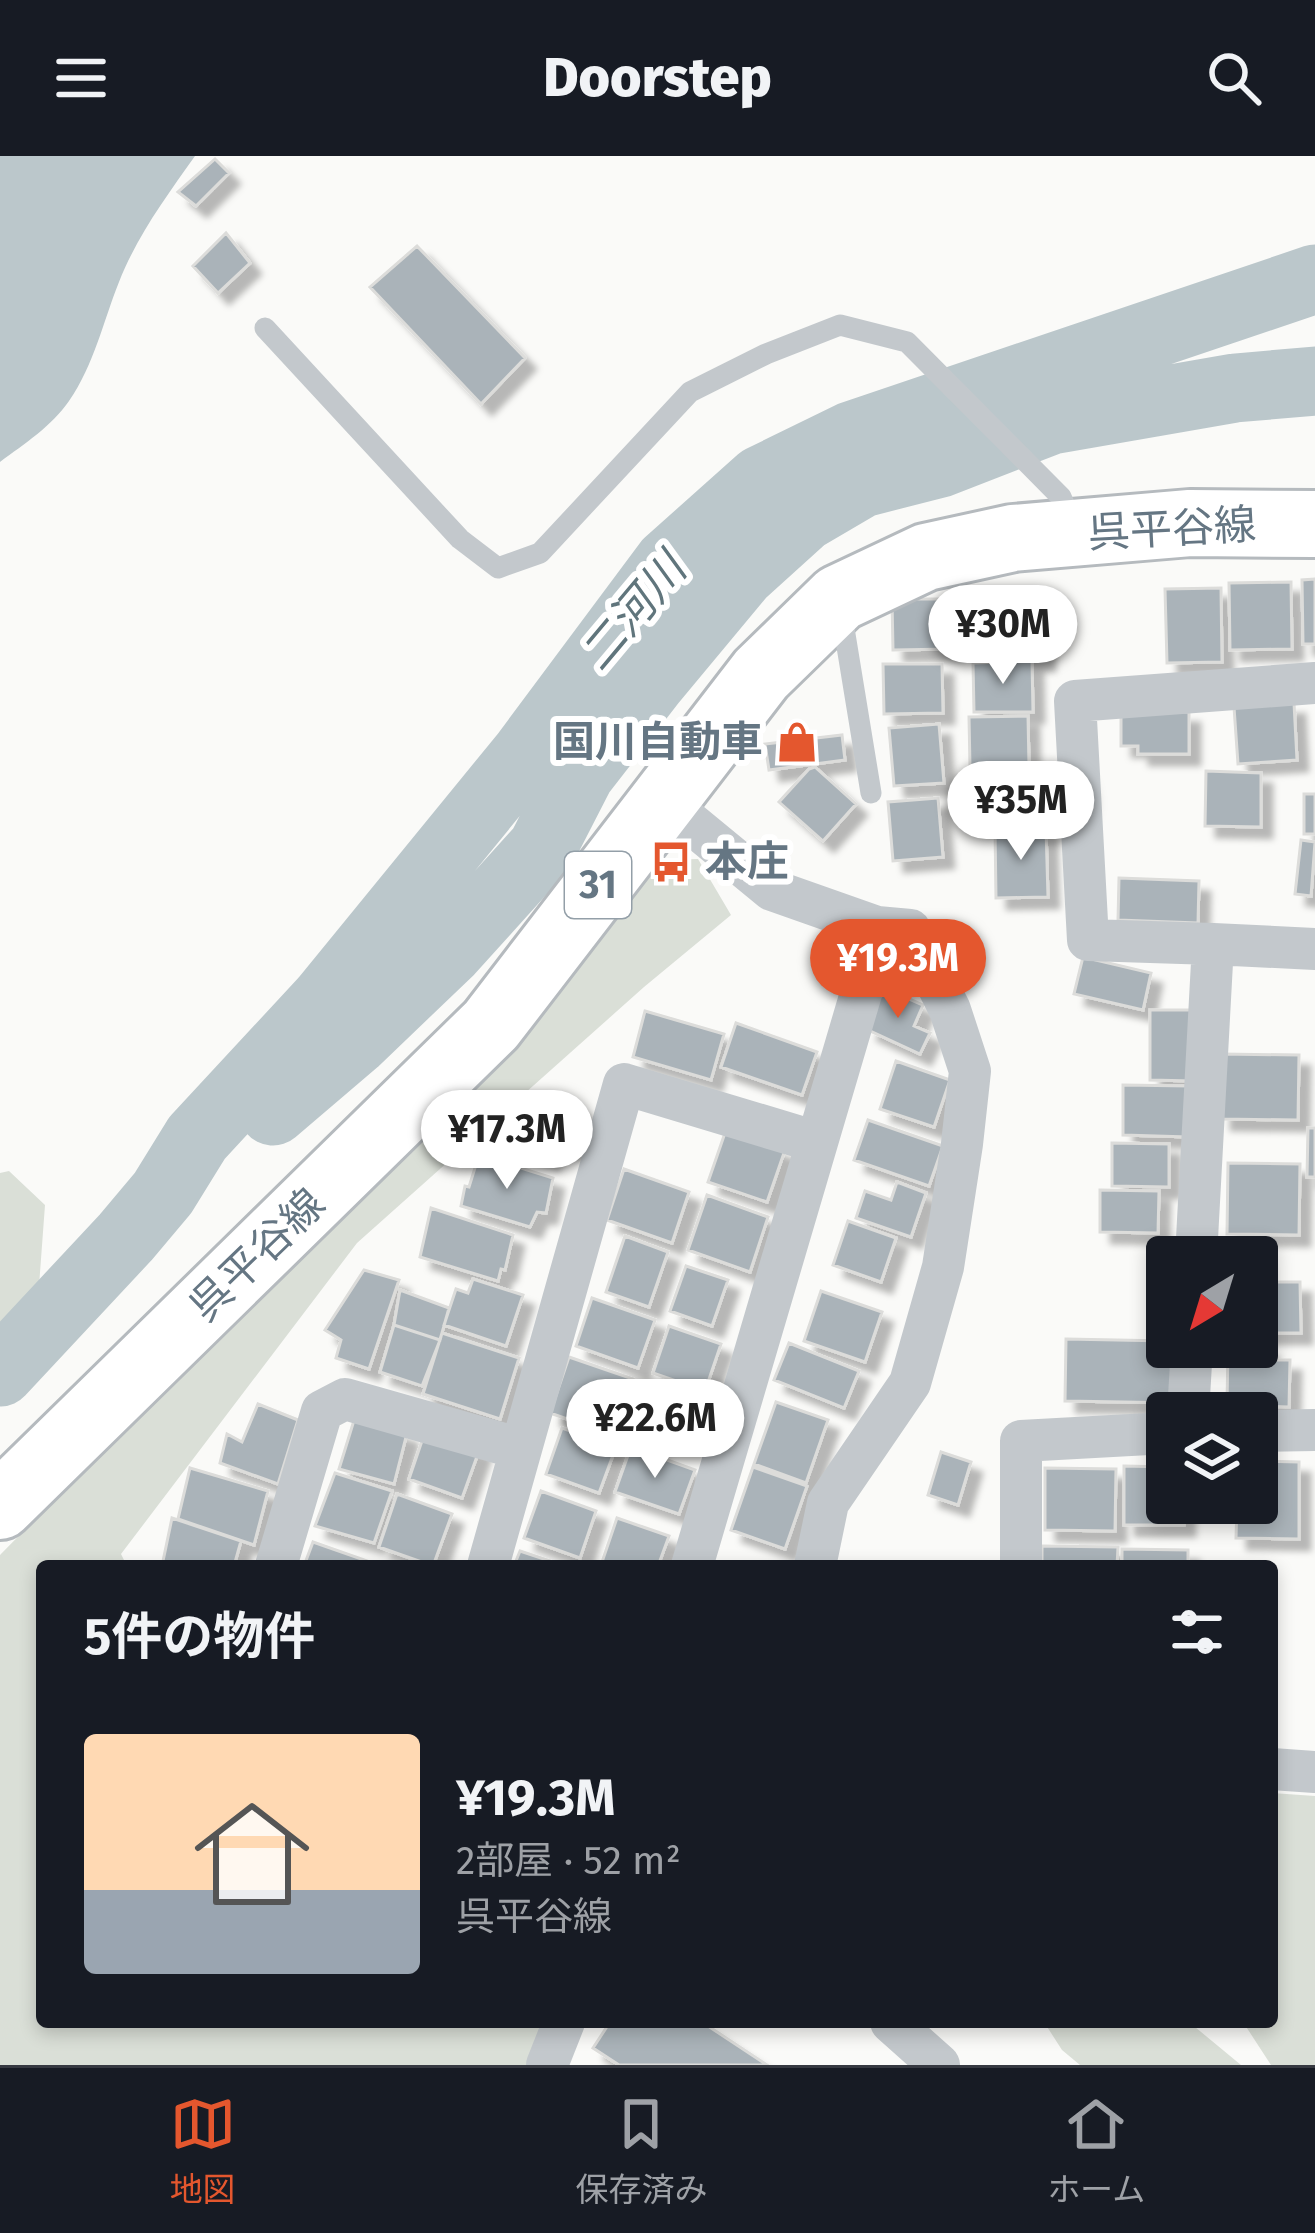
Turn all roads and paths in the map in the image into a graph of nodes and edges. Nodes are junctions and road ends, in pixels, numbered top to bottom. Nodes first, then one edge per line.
1 (265, 328) dead end
2 (1069, 515) junction
3 (1315, 524) edge
4 (839, 598) junction
5 (1315, 683) edge
6 (871, 793) dead end
7 (664, 802) junction
8 (877, 927) junction
9 (1213, 944) junction
10 (1315, 949) edge
11 (817, 1142) junction
12 (1197, 1236) edge
13 (1315, 1430) edge
14 (1278, 1431) edge
15 (1146, 1433) edge
16 (521, 1449) junction
17 (0, 1506) edge
18 (278, 1560) edge
19 (490, 1560) edge
20 (694, 1560) edge
21 (816, 1560) edge
22 (1021, 1560) edge
23 (1278, 1769) edge
24 (1315, 1772) edge
25 (562, 2028) edge
26 (897, 2028) edge
27 (547, 2065) edge
28 (938, 2065) edge

1 - 2 lane
2 - 3 main road, 呉平谷線 / 31
2 - 4 main road, 呉平谷線 / 31
4 - 6 lane
4 - 7 main road, 呉平谷線 / 31
5 - 9 street
7 - 8 street
7 - 17 main road, 呉平谷線 / 31
8 - 11 street
8 - 21 street
9 - 10 street
9 - 12 street
11 - 16 street
11 - 20 street
13 - 14 street
15 - 22 street
16 - 18 street
16 - 19 street
23 - 24 street
25 - 27 street
26 - 28 street

